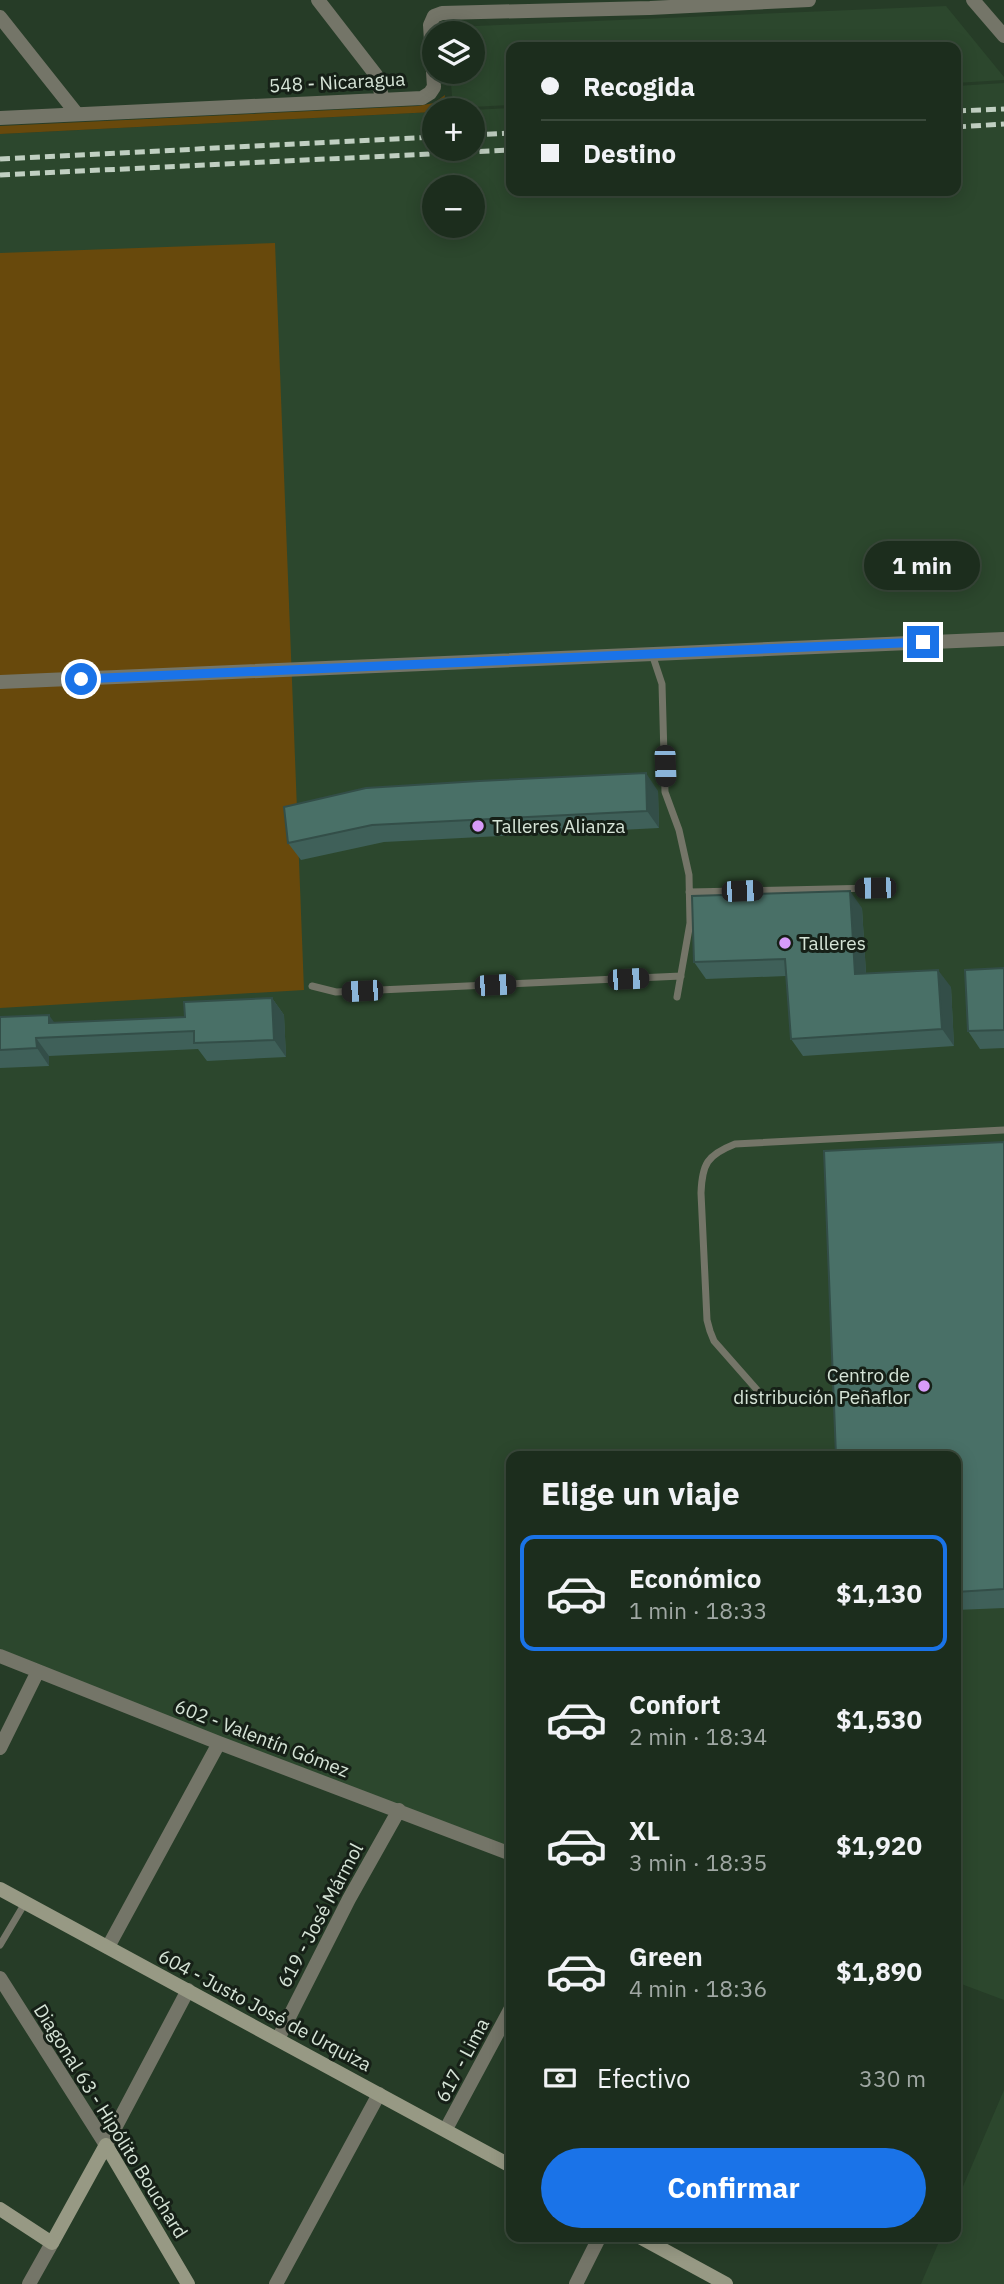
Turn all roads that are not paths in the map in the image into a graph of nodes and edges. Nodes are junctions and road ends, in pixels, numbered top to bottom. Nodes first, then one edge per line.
1 (318, 0) edge
2 (809, 0) edge
3 (974, 0) edge
4 (552, 4) edge
5 (647, 4) edge
6 (0, 17) edge
7 (1004, 36) edge
8 (383, 100) junction
9 (77, 114) junction
10 (0, 118) edge
11 (1004, 639) edge
12 (652, 653) junction
13 (0, 682) edge
14 (875, 888) dead end
15 (689, 892) junction
16 (681, 976) junction
17 (312, 986) dead end
18 (677, 997) dead end
19 (1004, 1130) edge
20 (765, 1399) dead end
21 (0, 1656) edge
22 (38, 1671) junction
23 (219, 1743) junction
24 (0, 1748) edge
25 (399, 1811) junction
26 (506, 1852) edge
27 (0, 1889) edge
28 (25, 1903) junction
29 (0, 1945) edge
30 (108, 1947) junction
31 (0, 1978) edge
32 (188, 1990) junction
33 (506, 2017) edge
34 (278, 2039) junction
35 (379, 2094) junction
36 (446, 2129) junction
37 (106, 2145) junction
38 (506, 2163) edge
39 (0, 2209) edge
40 (597, 2242) edge
41 (649, 2242) edge
42 (52, 2243) junction
43 (29, 2284) edge
44 (188, 2284) edge
45 (275, 2284) edge
46 (576, 2284) edge
47 (726, 2284) edge

1 - 8 street
2 - 5 street, 548 - Nicaragua
3 - 7 street
4 - 5 street, 548 - Nicaragua
4 - 8 street, 548 - Nicaragua
6 - 9 street
8 - 9 street, 548 - Nicaragua
9 - 10 street, 548 - Nicaragua
11 - 12 street
12 - 13 street
12 - 15 lane
14 - 15 lane
15 - 16 lane
16 - 17 lane
16 - 18 lane
19 - 20 lane
21 - 22 street, 602 - Valentín Gómez
22 - 23 street, 602 - Valentín Gómez
22 - 24 street
23 - 25 street, 602 - Valentín Gómez
23 - 30 street
25 - 26 street, 602 - Valentín Gómez
25 - 34 street, 619 - José Mármol
27 - 28 main road, 604 - Justo José de Urquiza
28 - 29 lane
28 - 30 main road, 604 - Justo José de Urquiza
30 - 32 main road, 604 - Justo José de Urquiza
31 - 37 street, Diagonal 63 - Hipólito Bouchard
32 - 34 main road, 604 - Justo José de Urquiza
32 - 37 street
33 - 36 street, 617 - Lima
34 - 35 main road, 604 - Justo José de Urquiza
35 - 36 main road, 604 - Justo José de Urquiza
35 - 45 street
36 - 38 main road, 604 - Justo José de Urquiza
37 - 42 main road
37 - 44 main road, Diagonal 63 - Hipólito Bouchard
39 - 42 main road
40 - 46 street
41 - 47 main road
42 - 43 street

